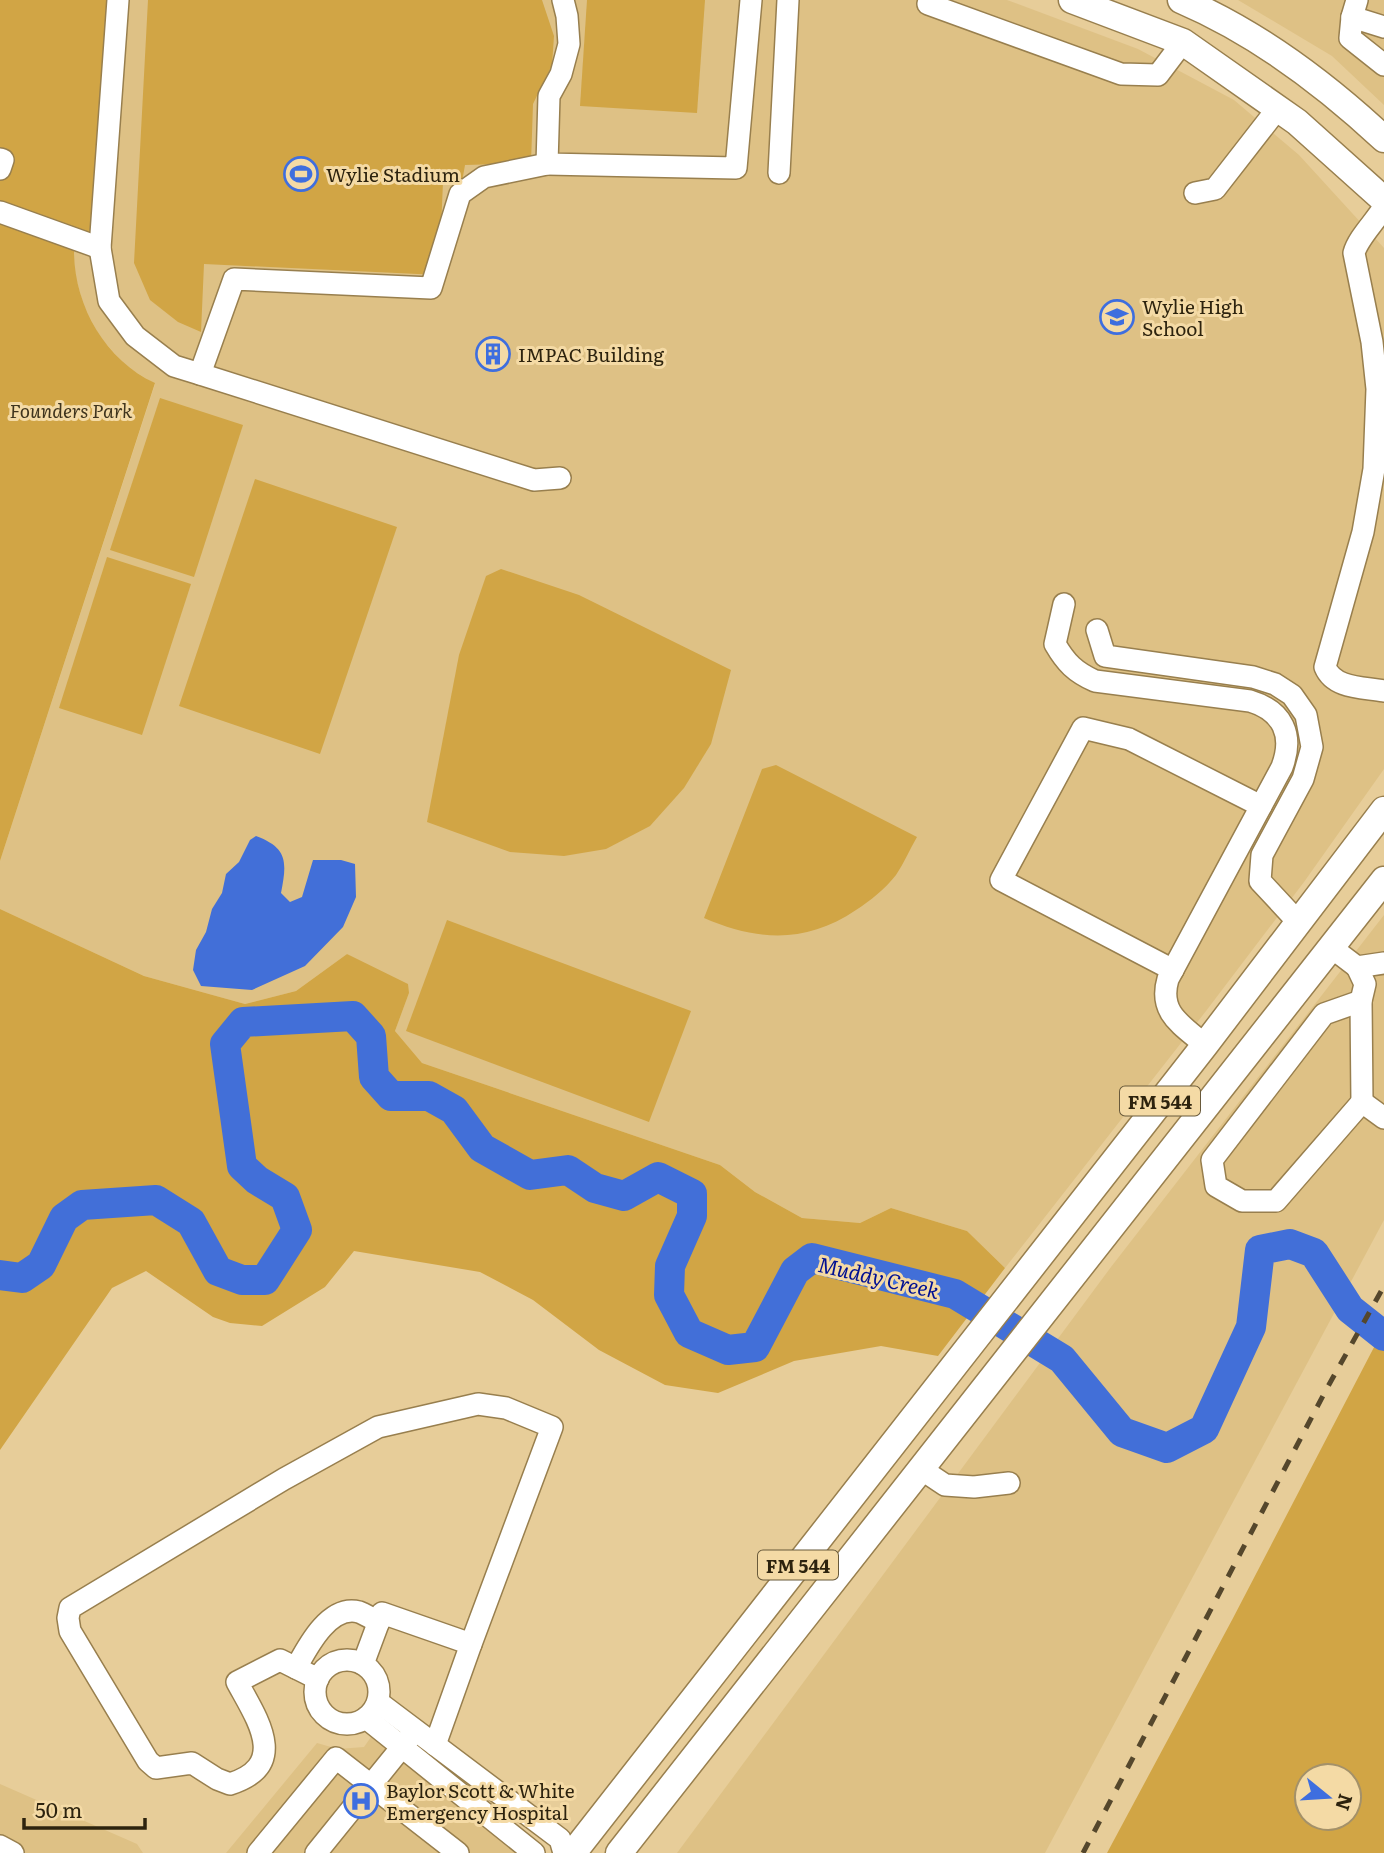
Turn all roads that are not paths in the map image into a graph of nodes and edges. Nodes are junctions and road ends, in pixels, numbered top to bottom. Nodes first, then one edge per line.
1 (118, 0) edge
2 (562, 0) edge
3 (751, 0) edge
4 (788, 0) edge
5 (929, 0) edge
6 (1072, 0) edge
7 (1192, 2) edge
8 (1354, 8) edge
9 (1384, 27) edge
10 (1183, 41) junction
11 (1384, 65) edge
12 (1278, 108) junction
13 (1384, 139) edge
14 (0, 159) edge
15 (547, 164) junction
16 (0, 169) edge
17 (779, 173) dead end
18 (1195, 193) dead end
19 (1384, 201) edge
20 (1384, 207) edge
21 (0, 212) edge
22 (100, 248) junction
23 (200, 374) junction
24 (1380, 388) edge
25 (560, 478) dead end
26 (1065, 604) dead end
27 (1097, 631) dead end
28 (1384, 691) edge
29 (1261, 806) junction
30 (1384, 810) edge
31 (1384, 880) edge
32 (1299, 923) junction
33 (1332, 948) junction
34 (1384, 963) edge
35 (1173, 970) junction
36 (1367, 986) edge
37 (1205, 1045) junction
38 (1362, 1102) junction
39 (1384, 1118) edge
40 (921, 1469) junction
41 (1009, 1482) dead end
42 (379, 1622) junction
43 (471, 1644) junction
44 (363, 1664) junction
45 (296, 1668) junction
46 (318, 1679) junction
47 (372, 1710) junction
48 (416, 1730) junction
49 (435, 1745) junction
50 (401, 1747) junction
51 (370, 1785) junction
52 (0, 1846) edge
53 (13, 1853) edge
54 (258, 1853) edge
55 (316, 1853) edge
56 (458, 1853) edge
57 (534, 1853) edge
58 (564, 1853) edge
59 (573, 1853) edge
60 (619, 1853) edge

1 - 22 lane
2 - 15 lane
3 - 15 lane
4 - 17 lane
5 - 10 lane
6 - 10 main road
7 - 10 main road
7 - 13 main road
8 - 9 lane
8 - 11 lane
10 - 12 main road
12 - 18 lane
12 - 19 main road
14 - 16 lane
15 - 23 lane
20 - 24 lane
21 - 22 lane
22 - 23 lane
23 - 25 lane
24 - 28 lane
26 - 29 lane
27 - 32 lane
29 - 35 lane
29 - 35 lane
30 - 32 main road, FM 544 / FM 544
31 - 33 main road, FM 544 / FM 544
32 - 33 main road
32 - 37 main road, FM 544 / FM 544
33 - 36 lane
33 - 40 main road, FM 544 / FM 544
34 - 36 lane
35 - 37 lane
36 - 38 lane
36 - 38 lane
37 - 59 main road, FM 544 / FM 544
38 - 39 lane
40 - 41 lane
40 - 60 main road, FM 544 / FM 544
42 - 43 lane
42 - 44 lane
42 - 45 lane
43 - 45 lane
43 - 49 lane
44 - 46 lane
44 - 47 lane
45 - 46 lane
46 - 47 lane
47 - 48 lane
47 - 50 lane
48 - 49 lane
48 - 50 lane
49 - 58 lane
50 - 51 lane
50 - 57 lane
51 - 54 lane
51 - 55 lane
51 - 56 lane
52 - 53 lane

